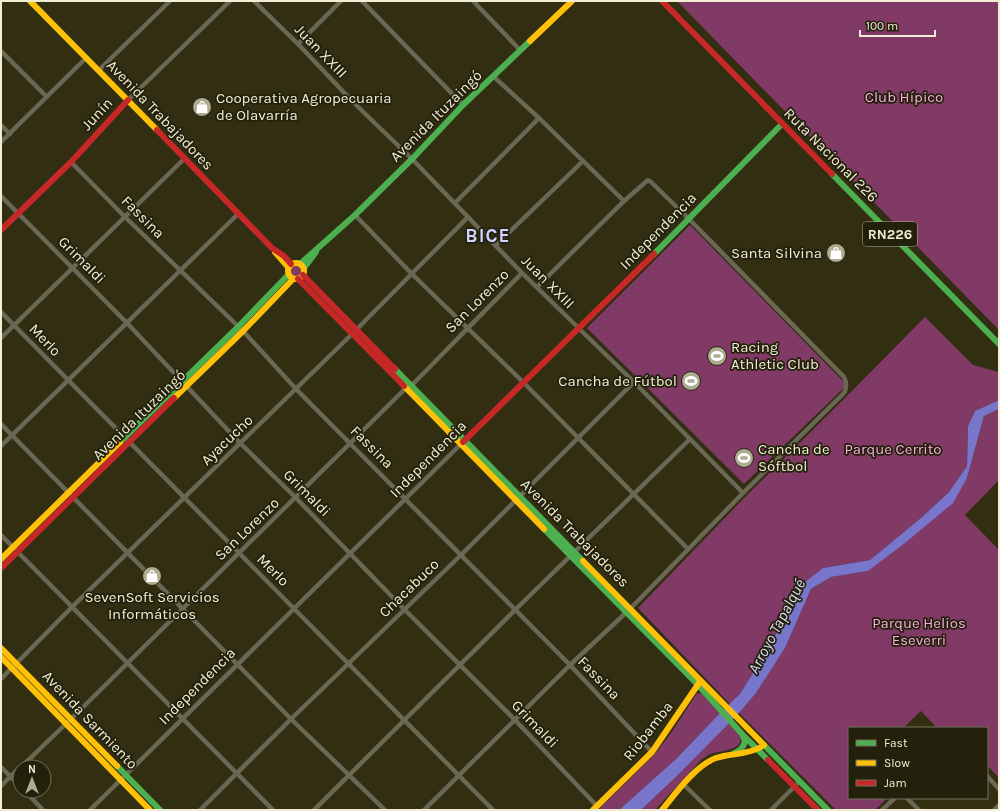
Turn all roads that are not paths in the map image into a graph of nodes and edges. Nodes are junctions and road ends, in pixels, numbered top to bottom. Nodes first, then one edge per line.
1 (30, 1) edge
2 (170, 1) edge
3 (230, 1) edge
4 (254, 1) edge
5 (341, 1) edge
6 (362, 1) edge
7 (472, 1) edge
8 (572, 1) edge
9 (662, 1) edge
10 (298, 44) junction
11 (520, 50) junction
12 (1, 51) edge
13 (86, 58) junction
14 (99, 70) junction
15 (493, 76) junction
16 (47, 97) junction
17 (128, 100) junction
18 (463, 105) junction
19 (539, 118) junction
20 (782, 124) junction
21 (1, 125) edge
22 (10, 134) junction
23 (1, 142) edge
24 (184, 158) junction
25 (412, 159) junction
26 (583, 161) junction
27 (71, 162) junction
28 (1, 196) edge
29 (624, 201) junction
30 (455, 203) junction
31 (19, 213) junction
32 (238, 214) junction
33 (355, 215) junction
34 (125, 217) junction
35 (468, 217) junction
36 (689, 219) junction
37 (1, 230) edge
38 (496, 245) junction
39 (290, 266) junction
40 (73, 268) junction
41 (180, 270) junction
42 (298, 273) junction
43 (522, 273) junction
44 (412, 274) junction
45 (537, 288) junction
46 (1, 312) edge
47 (127, 323) junction
48 (14, 325) junction
49 (467, 327) junction
50 (240, 329) junction
51 (578, 329) junction
52 (355, 332) junction
53 (1, 338) edge
54 (999, 344) edge
55 (68, 381) junction
56 (181, 381) junction
57 (523, 382) junction
58 (634, 382) junction
59 (186, 386) junction
60 (409, 386) junction
61 (296, 388) junction
62 (1, 424) edge
63 (12, 435) junction
64 (125, 437) junction
65 (578, 438) junction
66 (690, 439) junction
67 (130, 442) junction
68 (351, 442) junction
69 (464, 442) junction
70 (240, 443) junction
71 (1, 446) edge
72 (743, 493) junction
73 (634, 494) junction
74 (71, 495) junction
75 (185, 498) junction
76 (296, 498) junction
77 (406, 498) junction
78 (518, 498) junction
79 (1, 535) edge
80 (15, 549) junction
81 (688, 549) junction
82 (575, 551) junction
83 (128, 553) junction
84 (239, 553) junction
85 (350, 554) junction
86 (461, 555) junction
87 (570, 556) junction
88 (1, 559) edge
89 (1, 568) edge
90 (73, 606) junction
91 (631, 608) junction
92 (182, 609) junction
93 (294, 609) junction
94 (404, 609) junction
95 (516, 609) junction
96 (626, 613) junction
97 (1, 648) edge
98 (1, 657) edge
99 (128, 663) junction
100 (349, 663) junction
101 (238, 664) junction
102 (460, 665) junction
103 (570, 665) junction
104 (14, 666) junction
105 (1, 678) edge
106 (699, 683) junction
107 (711, 694) junction
108 (71, 719) junction
109 (183, 719) junction
110 (291, 719) junction
111 (405, 720) junction
112 (515, 720) junction
113 (66, 724) junction
114 (742, 733) junction
115 (764, 744) junction
116 (757, 749) junction
117 (652, 752) junction
118 (732, 754) junction
119 (29, 759) edge
120 (1, 767) edge
121 (236, 774) junction
122 (349, 774) junction
123 (126, 775) junction
124 (460, 775) junction
125 (10, 776) joint
126 (988, 777) edge
127 (121, 780) junction
128 (800, 781) junction
129 (684, 785) junction
130 (1, 786) edge
131 (794, 787) junction
132 (999, 789) edge
133 (33, 799) edge
134 (893, 799) edge
135 (908, 799) edge
136 (999, 805) edge
137 (595, 808) edge
138 (43, 810) edge
139 (90, 810) edge
140 (150, 810) edge
141 (160, 810) edge
142 (200, 810) edge
143 (272, 810) edge
144 (314, 810) edge
145 (385, 810) edge
146 (424, 810) edge
147 (494, 810) edge
148 (662, 810) edge
149 (710, 810) edge
150 (771, 810) edge
151 (818, 810) edge
152 (828, 810) edge
153 (882, 810) edge
154 (919, 810) edge
155 (994, 810) edge

1 - 13 main road, Avenida Trabajadores
2 - 14 street
3 - 17 street, Junín
4 - 10 street, Juan XXIII
5 - 10 street
6 - 18 street
7 - 11 street
8 - 11 main road, Avenida Ituzaingó
9 - 20 main road, Ruta Nacional 226 / RN226
10 - 25 street, Juan XXIII
11 - 15 main road, Avenida Ituzaingó
12 - 16 street
13 - 14 main road, Avenida Trabajadores
13 - 16 street
14 - 17 main road, Avenida Trabajadores
15 - 18 main road, Avenida Ituzaingó
15 - 19 street
16 - 22 street
17 - 24 main road, Avenida Trabajadores
17 - 27 main road, Junín
18 - 25 main road, Avenida Ituzaingó
19 - 26 street
19 - 30 street
20 - 36 main road, Independencia
20 - 54 main road, Ruta Nacional 226 / RN226
21 - 22 street
22 - 23 street
24 - 32 main road, Avenida Trabajadores
24 - 34 street
25 - 30 street, Juan XXIII
25 - 33 main road, Avenida Ituzaingó
26 - 29 street
26 - 38 street
27 - 31 main road, Junín
27 - 34 street, Fassina
28 - 31 street, Grimaldi
29 - 36 street
29 - 45 street
30 - 35 street, Juan XXIII
31 - 37 main road, Junín
31 - 40 street, Grimaldi
32 - 39 main road, Avenida Trabajadores
32 - 41 street
33 - 42 main road, Avenida Ituzaingó
33 - 44 street
34 - 40 street
34 - 41 street, Fassina
35 - 38 street, Juan XXIII
35 - 44 street, Ayacucho
36 - 51 main road, Independencia
36 - 72 street
38 - 43 street, Juan XXIII
39 - 42 main road
39 - 42 main road
40 - 47 street, Grimaldi
40 - 48 street
41 - 47 street
41 - 50 street, Fassina
42 - 50 main road, Avenida Ituzaingó
42 - 52 main road, Avenida Trabajadores
43 - 45 street, Juan XXIII
43 - 49 street, San Lorenzo
44 - 49 street
44 - 52 street, Ayacucho
45 - 51 street, Juan XXIII
46 - 48 street, Merlo
47 - 55 street
47 - 56 street, Grimaldi
48 - 53 street
48 - 55 street, Merlo
49 - 57 street
49 - 60 street, San Lorenzo
50 - 56 main road, Avenida Ituzaingó
50 - 59 main road, Avenida Ituzaingó
50 - 61 street, Fassina
51 - 57 main road, Independencia
51 - 58 street, Juan XXIII
52 - 60 main road, Avenida Trabajadores
52 - 61 street, Ayacucho
55 - 63 street
55 - 64 street, Merlo
56 - 59 street, Grimaldi
56 - 64 main road, Avenida Ituzaingó
57 - 65 street
57 - 69 main road, Independencia
58 - 65 street, Chacabuco
58 - 66 street, Juan XXIII
59 - 67 main road, Avenida Ituzaingó
59 - 70 street, Grimaldi
60 - 68 street, San Lorenzo
60 - 69 main road, Avenida Trabajadores
61 - 68 street, Fassina
61 - 70 street, Ayacucho
62 - 63 street
63 - 71 street
63 - 74 street
64 - 67 street, Merlo
64 - 74 main road, Avenida Ituzaingó
65 - 73 street
65 - 78 street, Chacabuco
66 - 72 street, Juan XXIII
66 - 73 street
67 - 74 main road, Avenida Ituzaingó
67 - 75 street, Merlo
68 - 76 street, San Lorenzo
68 - 77 street, Fassina
69 - 77 street, Independencia
69 - 78 main road, Avenida Trabajadores
70 - 75 street, Ayacucho
70 - 76 street, Grimaldi
72 - 81 street
73 - 81 street
73 - 82 street
74 - 80 main road, Avenida Ituzaingó
74 - 83 street
75 - 83 street, Ayacucho
75 - 84 street, Merlo
76 - 84 street, San Lorenzo
76 - 85 street, Grimaldi
77 - 85 street, Independencia
77 - 86 street, Fassina
78 - 82 main road, Avenida Trabajadores
78 - 86 street, Chacabuco
78 - 87 main road, Avenida Trabajadores
79 - 80 street
80 - 88 main road, Avenida Ituzaingó
80 - 89 main road, Avenida Ituzaingó
80 - 90 street
81 - 91 street
82 - 87 street
82 - 91 main road, Avenida Trabajadores
83 - 90 street, Ayacucho
83 - 92 street
84 - 92 street, San Lorenzo
84 - 93 street, Merlo
85 - 93 street, Independencia
85 - 94 street, Grimaldi
86 - 94 street, Chacabuco
86 - 95 street, Fassina
87 - 95 street
87 - 96 main road, Avenida Trabajadores
90 - 99 street
90 - 104 street, Ayacucho
91 - 96 street
91 - 106 main road, Avenida Trabajadores
92 - 99 street, San Lorenzo
92 - 101 street
93 - 100 street, Merlo
93 - 101 street, Independencia
94 - 100 street, Chacabuco
94 - 102 street, Grimaldi
95 - 102 street
95 - 103 street, Fassina
96 - 103 street
96 - 106 main road, Avenida Trabajadores
97 - 104 main road, Avenida Sarmiento
98 - 104 main road, Avenida Sarmiento
99 - 108 street, San Lorenzo
99 - 109 street
100 - 110 street, Chacabuco
100 - 111 street, Merlo
101 - 109 street, Independencia
101 - 110 street
102 - 111 street
102 - 112 street, Grimaldi
103 - 112 street
103 - 117 street, Fassina
104 - 105 street, Ayacucho
104 - 108 main road, Avenida Sarmiento
104 - 113 main road, Avenida Sarmiento
106 - 107 main road, Avenida Trabajadores
106 - 117 main road, Riobamba
107 - 114 main road, Avenida Trabajadores
107 - 115 main road, Avenida Trabajadores
108 - 113 street, San Lorenzo
108 - 123 main road, Avenida Sarmiento
109 - 121 street
109 - 123 street, Independencia
110 - 121 street, Chacabuco
110 - 122 street
111 - 122 street
111 - 124 street, Merlo
112 - 124 street
112 - 137 street, Grimaldi
113 - 119 street, San Lorenzo
113 - 127 main road, Avenida Sarmiento
114 - 116 main road, Avenida Trabajadores
114 - 118 main road
115 - 116 main road
115 - 128 main road, Avenida Trabajadores
116 - 118 main road
116 - 131 main road, Avenida Trabajadores
117 - 137 main road, Riobamba
118 - 129 main road
120 - 125 street
121 - 142 street, Chacabuco
121 - 143 street
122 - 144 street
122 - 145 street
123 - 127 street, Independencia
123 - 141 main road, Avenida Sarmiento
124 - 146 street
124 - 147 street, Merlo
125 - 130 street, San Lorenzo
126 - 132 street
127 - 139 street, Independencia
127 - 140 main road, Avenida Sarmiento
128 - 131 street
128 - 152 main road, Avenida Trabajadores
129 - 148 main road
129 - 149 street
131 - 150 street
131 - 151 main road, Avenida Trabajadores
133 - 138 street
134 - 153 street
135 - 154 street
136 - 155 street

